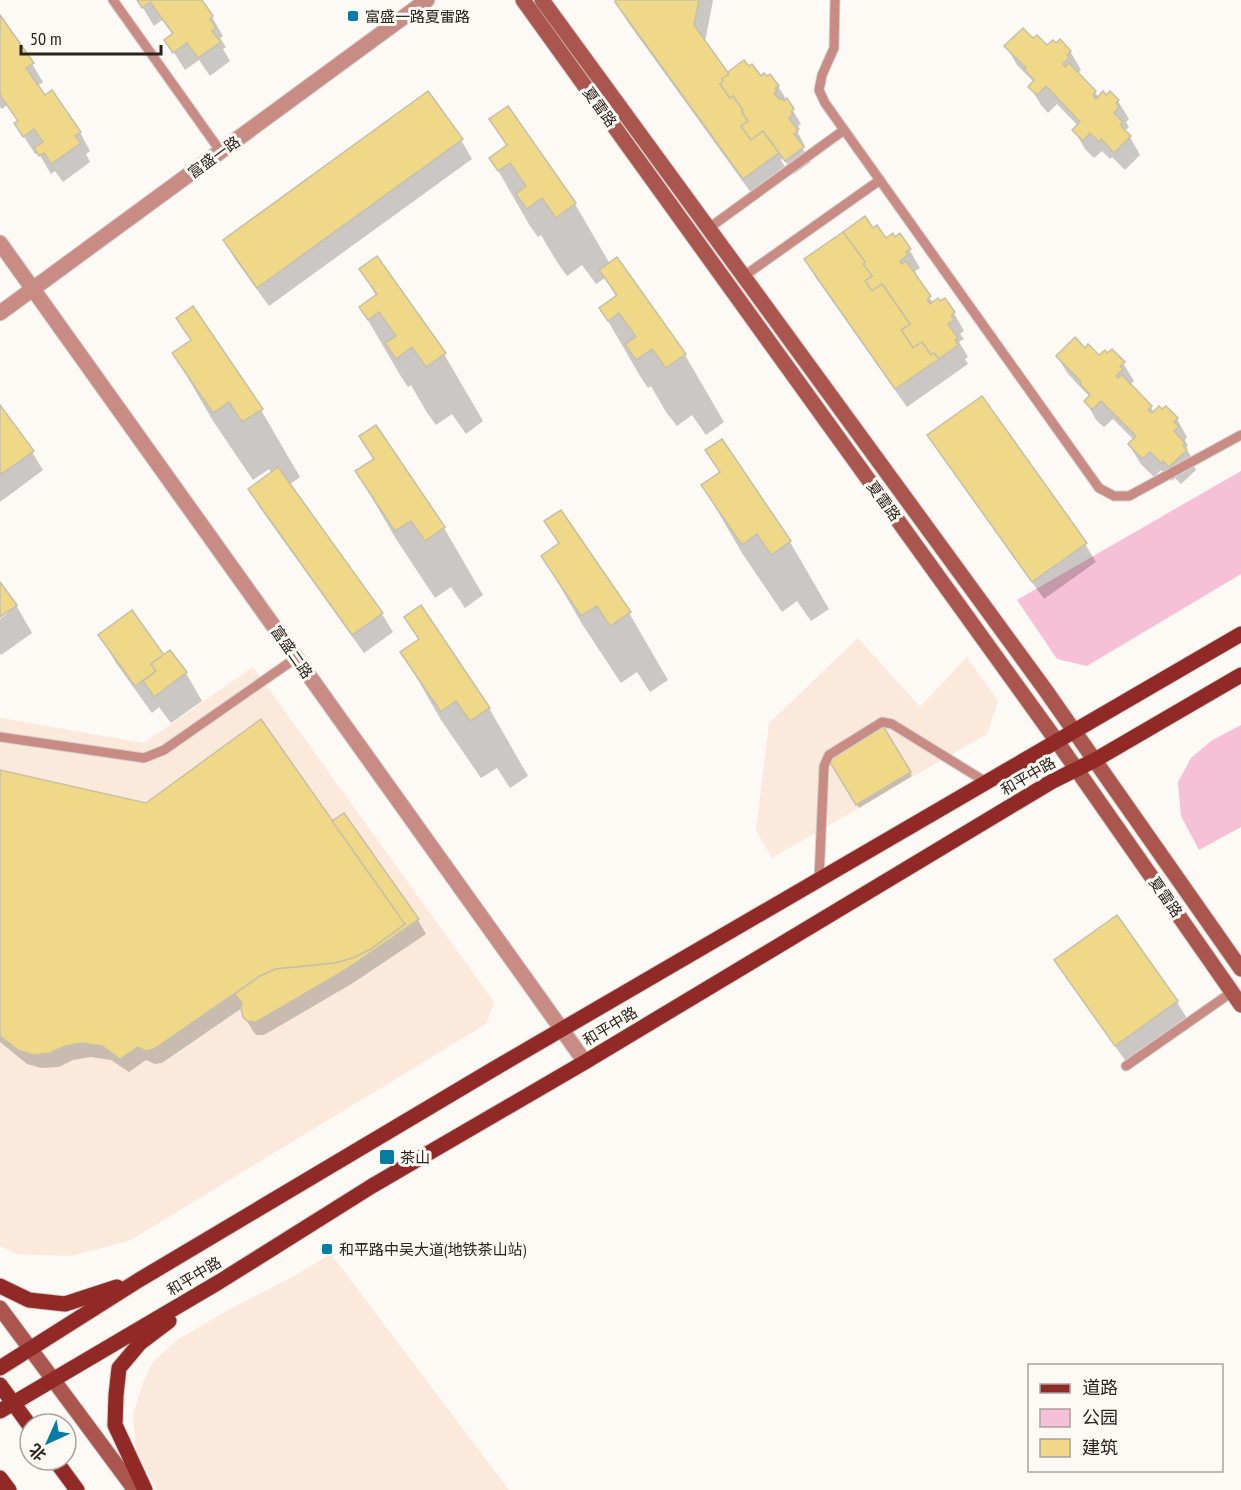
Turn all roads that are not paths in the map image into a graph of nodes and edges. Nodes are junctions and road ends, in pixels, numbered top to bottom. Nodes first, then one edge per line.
1 (113, 0) edge
2 (427, 0) edge
3 (524, 0) edge
4 (542, 0) edge
5 (835, 0) edge
6 (844, 130) junction
7 (221, 152) junction
8 (880, 180) junction
9 (709, 228) junction
10 (0, 243) edge
11 (744, 276) junction
12 (33, 289) junction
13 (0, 313) edge
14 (1241, 435) edge
15 (1241, 634) edge
16 (296, 657) junction
17 (1241, 675) edge
18 (1073, 730) junction
19 (0, 737) edge
20 (1056, 740) junction
21 (1095, 760) junction
22 (1077, 769) junction
23 (986, 782) junction
24 (819, 879) junction
25 (1241, 969) edge
26 (1237, 999) edge
27 (561, 1030) junction
28 (585, 1062) junction
29 (1126, 1065) dead end
30 (140, 1280) junction
31 (219, 1282) junction
32 (0, 1286) edge
33 (0, 1308) edge
34 (30, 1349) junction
35 (0, 1368) edge
36 (53, 1380) junction
37 (0, 1385) edge
38 (7, 1407) edge
39 (64, 1472) edge
40 (0, 1478) edge
41 (9, 1490) edge
42 (77, 1490) edge
43 (135, 1490) edge
44 (145, 1490) edge

1 - 7 lane
2 - 7 street, 富盛一路
3 - 20 street, 夏雷路
4 - 9 street, 夏雷路
5 - 6 lane
6 - 8 lane
6 - 9 lane
7 - 12 street, 富盛一路
8 - 11 lane
8 - 14 lane
9 - 11 street, 夏雷路
10 - 12 street, 富盛二路
11 - 18 street, 夏雷路
12 - 13 street, 富盛一路
12 - 16 street, 富盛二路
15 - 18 main road, 和平中路
16 - 19 lane
16 - 27 street, 富盛二路
17 - 21 main road, 和平中路
18 - 20 main road, 和平中路
18 - 21 street, 夏雷路
20 - 22 street, 夏雷路
20 - 23 main road, 和平中路
21 - 22 main road, 和平中路
21 - 25 street, 夏雷路
22 - 26 street, 夏雷路
22 - 28 main road, 和平中路
23 - 24 main road, 和平中路
23 - 24 lane
24 - 27 main road, 和平中路
26 - 29 lane
27 - 28 street, 富盛二路
27 - 30 main road, 和平中路
28 - 31 main road, 和平中路
30 - 32 main road
30 - 34 main road, 和平中路
31 - 36 main road, 和平中路
31 - 44 main road
33 - 34 street
34 - 35 main road, 和平中路
34 - 36 street
36 - 38 main road, 和平中路
36 - 43 street
37 - 38 main road
39 - 42 main road
40 - 41 main road

